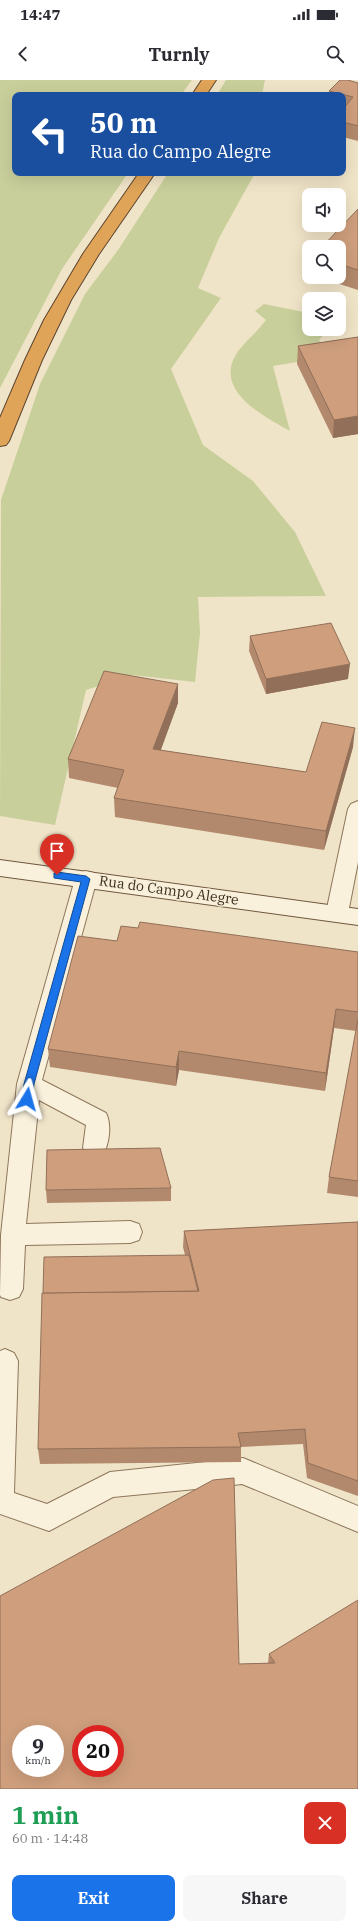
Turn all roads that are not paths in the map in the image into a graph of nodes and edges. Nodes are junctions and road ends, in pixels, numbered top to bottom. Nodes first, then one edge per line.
1 (209, 80) edge
2 (201, 92) edge
3 (145, 176) edge
4 (0, 441) edge
5 (358, 808) edge
6 (0, 868) edge
7 (86, 879) junction
8 (351, 913) edge
9 (29, 1084) junction
10 (96, 1148) edge
11 (130, 1232) dead end
12 (13, 1235) junction
13 (10, 1289) dead end
14 (5, 1361) dead end
15 (0, 1494) edge
16 (0, 1501) edge
17 (358, 1518) edge

1 - 2 highway
3 - 4 highway
5 - 8 main road
6 - 7 main road, Rua do Campo Alegre
7 - 8 main road, Rua do Campo Alegre
7 - 9 main road
9 - 10 main road
9 - 12 main road
11 - 12 main road
12 - 13 main road
14 - 15 main road
16 - 17 main road

